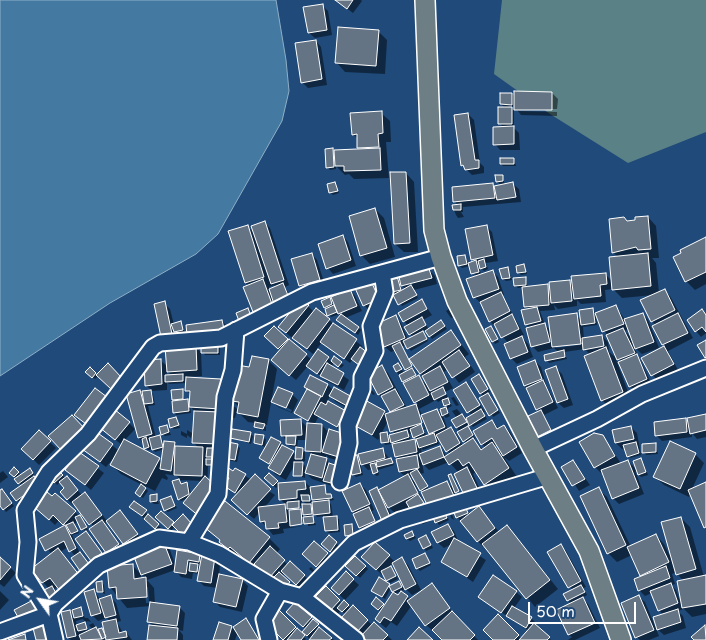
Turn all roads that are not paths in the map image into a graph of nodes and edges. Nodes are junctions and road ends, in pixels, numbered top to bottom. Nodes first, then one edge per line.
1 (425, 0) edge
2 (441, 257) junction
3 (382, 273) junction
4 (236, 330) junction
5 (706, 368) edge
6 (532, 449) junction
7 (549, 476) junction
8 (340, 482) dead end
9 (189, 542) junction
10 (280, 591) junction
11 (302, 597) junction
12 (49, 614) junction
13 (0, 632) edge
14 (55, 640) edge
15 (269, 640) edge
16 (356, 640) edge
17 (621, 640) edge

1 - 2 main road
2 - 3 street
2 - 6 main road
3 - 4 street
3 - 8 street
4 - 9 street
4 - 12 street
5 - 6 street
6 - 7 main road
7 - 11 street
7 - 17 main road
9 - 10 street
9 - 12 street
10 - 11 street
10 - 15 street
11 - 16 street
12 - 13 street
12 - 14 street

